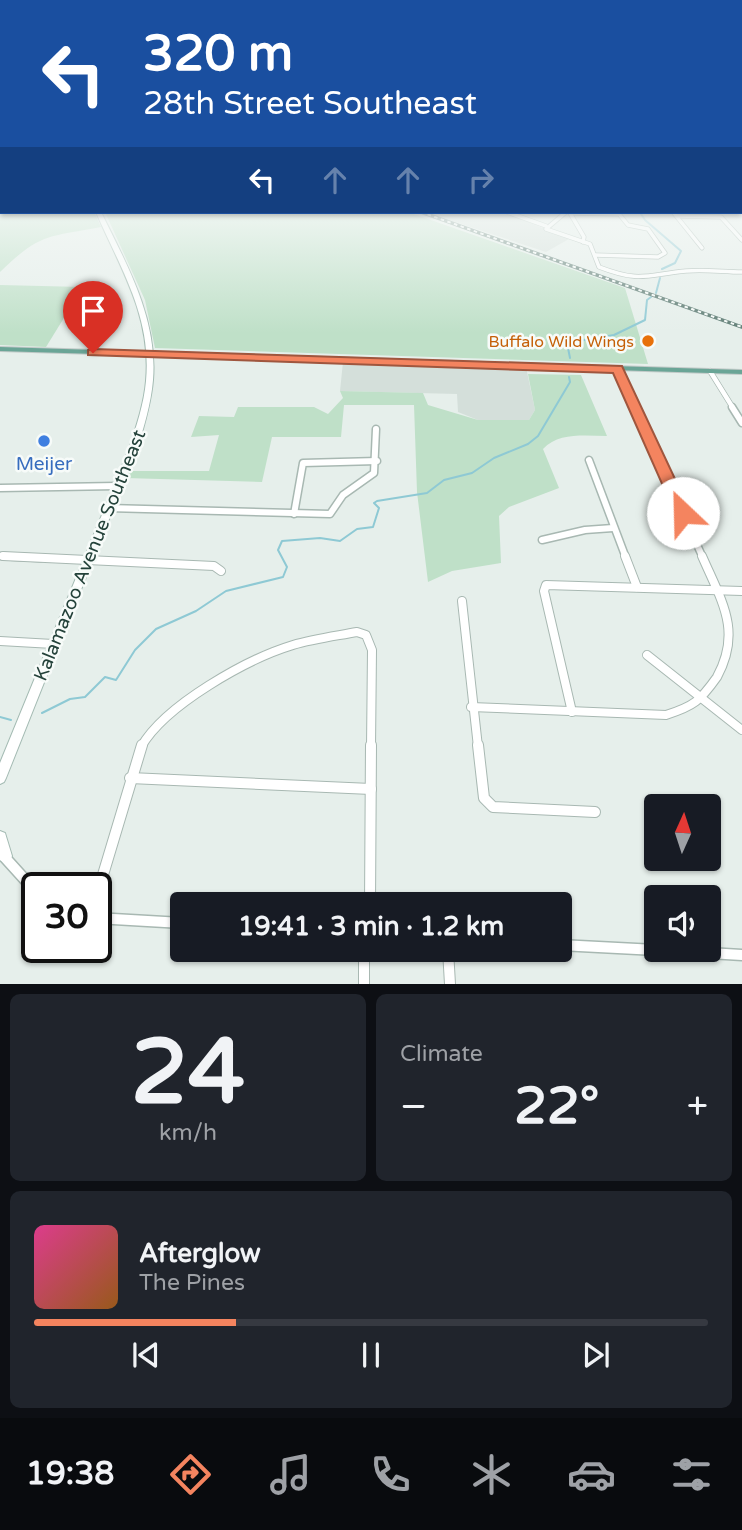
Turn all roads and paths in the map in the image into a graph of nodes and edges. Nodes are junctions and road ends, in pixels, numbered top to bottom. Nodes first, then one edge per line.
1 (112, 241) edge
2 (656, 241) edge
3 (696, 241) edge
4 (583, 242) edge
5 (702, 248) dead end
6 (595, 255) junction
7 (742, 272) edge
8 (0, 349) edge
9 (151, 355) junction
10 (618, 369) junction
11 (710, 371) junction
12 (742, 372) edge
13 (742, 423) edge
14 (376, 429) dead end
15 (589, 460) dead end
16 (377, 461) junction
17 (117, 486) junction
18 (0, 488) edge
19 (108, 508) junction
20 (294, 514) junction
21 (613, 528) junction
22 (542, 540) dead end
23 (0, 556) edge
24 (87, 561) junction
25 (222, 571) dead end
26 (636, 587) junction
27 (718, 590) junction
28 (742, 591) edge
29 (462, 601) dead end
30 (0, 641) edge
31 (52, 644) junction
32 (647, 655) dead end
33 (702, 698) junction
34 (471, 707) junction
35 (572, 712) junction
36 (742, 730) edge
37 (0, 778) edge
38 (130, 778) junction
39 (371, 789) junction
40 (595, 813) dead end
41 (0, 838) edge
42 (3, 854) edge
43 (103, 872) edge
44 (21, 875) edge
45 (370, 892) edge
46 (112, 919) edge
47 (170, 922) edge
48 (572, 946) edge
49 (644, 949) edge
50 (721, 953) edge
51 (742, 954) edge
52 (364, 962) edge
53 (449, 962) edge
54 (365, 984) edge
55 (450, 984) edge

1 - 9 main road, Kalamazoo Avenue Southeast
2 - 6 street
3 - 5 street
4 - 6 street
6 - 7 street
8 - 9 main road
9 - 10 main road
9 - 17 main road, Kalamazoo Avenue Southeast
10 - 11 main road
10 - 27 street
11 - 12 main road
11 - 13 street
14 - 16 street
15 - 21 street
16 - 20 street
16 - 20 street
17 - 18 street
17 - 19 main road, Kalamazoo Avenue Southeast
19 - 20 street
19 - 24 main road, Kalamazoo Avenue Southeast
21 - 22 street
21 - 26 street
23 - 24 street
24 - 25 street
24 - 31 main road, Kalamazoo Avenue Southeast
26 - 27 street
26 - 35 street
27 - 28 street
27 - 33 street
29 - 34 street
30 - 31 street
31 - 37 main road, Kalamazoo Avenue Southeast
32 - 33 street
33 - 35 street
33 - 36 street
34 - 35 street
34 - 40 street
38 - 39 street
38 - 39 street
38 - 43 street
39 - 45 street
41 - 42 main road
42 - 44 street
46 - 47 street
48 - 49 street
50 - 51 street
52 - 54 street
53 - 55 street

